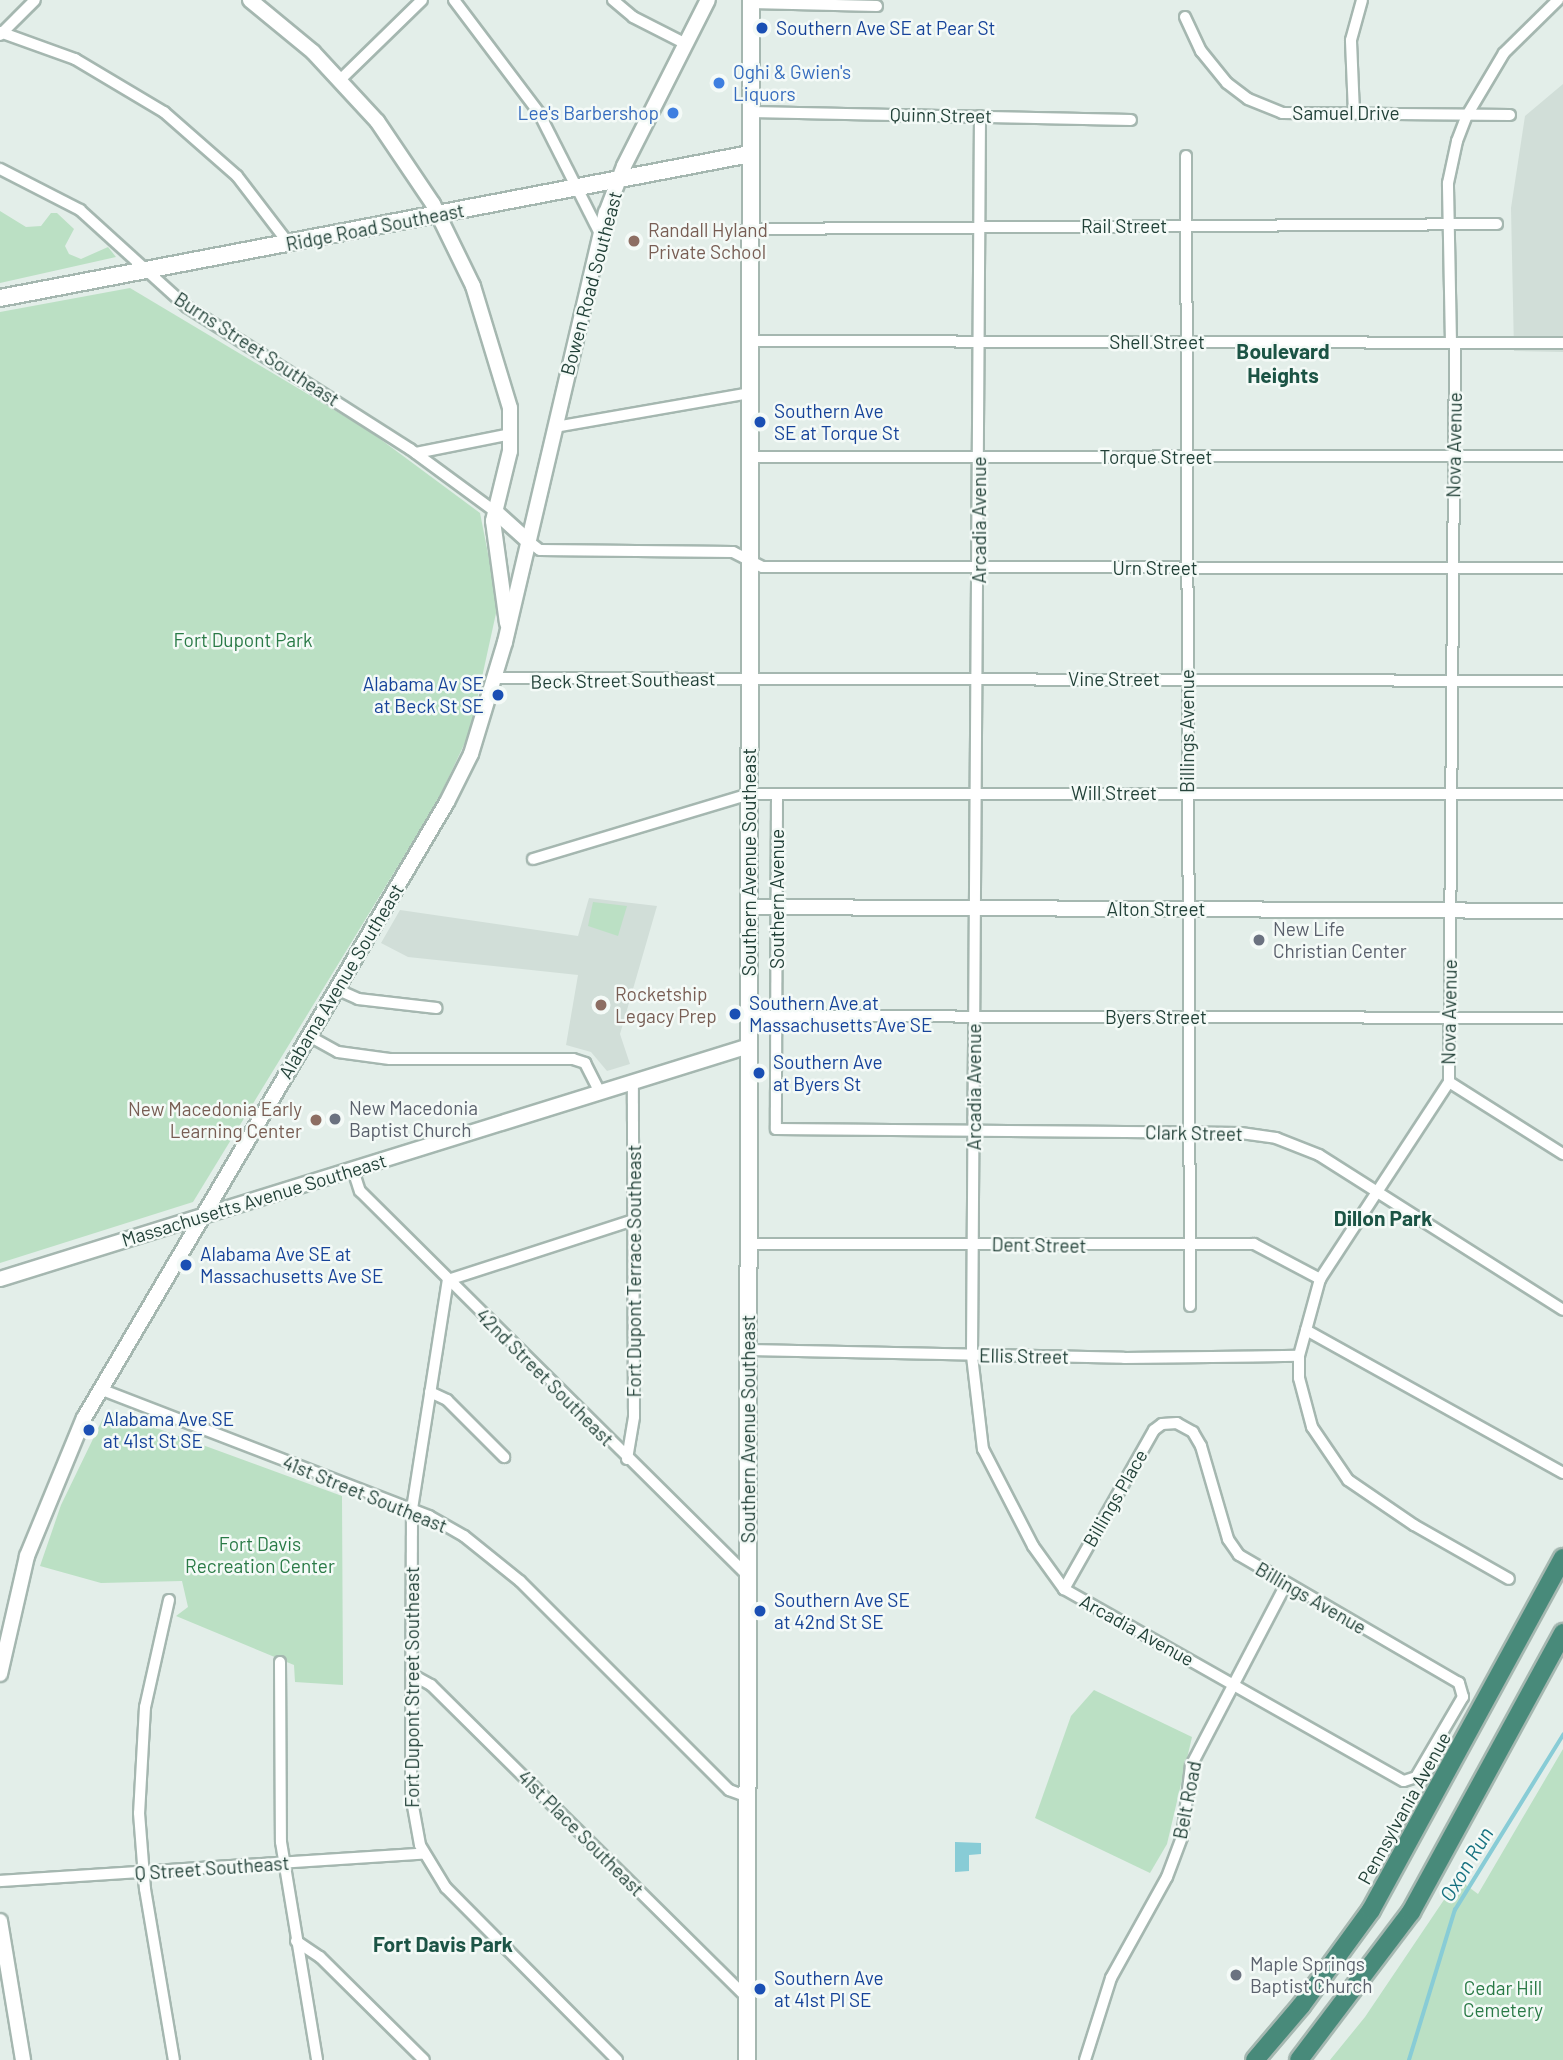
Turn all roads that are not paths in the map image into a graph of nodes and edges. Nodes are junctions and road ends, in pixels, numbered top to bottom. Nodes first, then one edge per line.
1 (35, 0) edge
2 (250, 0) edge
3 (422, 0) edge
4 (454, 0) edge
5 (612, 0) edge
6 (708, 0) edge
7 (1362, 0) edge
8 (1558, 0) edge
9 (751, 2) edge
10 (877, 6) dead end
11 (1563, 6) edge
12 (1185, 18) dead end
13 (1, 33) edge
14 (686, 44) junction
15 (341, 79) junction
16 (751, 112) junction
17 (1354, 113) junction
18 (1510, 115) dead end
19 (980, 116) junction
20 (1466, 117) junction
21 (1131, 120) dead end
22 (750, 154) junction
23 (1186, 156) dead end
24 (0, 169) edge
25 (618, 181) junction
26 (579, 188) junction
27 (439, 215) junction
28 (1448, 224) junction
29 (1497, 224) dead end
30 (1188, 226) junction
31 (980, 227) junction
32 (750, 229) junction
33 (600, 233) junction
34 (289, 244) junction
35 (147, 271) junction
36 (0, 298) edge
37 (750, 341) junction
38 (1188, 342) junction
39 (1453, 343) junction
40 (1563, 343) edge
41 (980, 344) junction
42 (750, 393) junction
43 (555, 427) junction
44 (511, 434) junction
45 (416, 453) junction
46 (1563, 456) edge
47 (750, 457) junction
48 (979, 457) junction
49 (1188, 457) junction
50 (1454, 457) junction
51 (497, 513) junction
52 (527, 540) junction
53 (750, 561) junction
54 (979, 567) junction
55 (1188, 568) junction
56 (1453, 568) junction
57 (1563, 568) edge
58 (508, 628) junction
59 (496, 678) junction
60 (750, 678) junction
61 (978, 679) junction
62 (1188, 679) junction
63 (1452, 680) junction
64 (1563, 681) edge
65 (977, 793) junction
66 (1187, 793) junction
67 (1451, 793) junction
68 (749, 794) junction
69 (777, 794) junction
70 (1563, 794) edge
71 (533, 859) dead end
72 (748, 908) junction
73 (776, 908) junction
74 (976, 908) junction
75 (1187, 909) junction
76 (1450, 910) junction
77 (1563, 911) edge
78 (336, 989) junction
79 (436, 1008) dead end
80 (749, 1016) junction
81 (776, 1016) junction
82 (975, 1017) junction
83 (1187, 1017) junction
84 (1449, 1018) junction
85 (1563, 1018) edge
86 (309, 1036) junction
87 (749, 1046) junction
88 (633, 1082) junction
89 (1449, 1082) junction
90 (600, 1092) junction
91 (776, 1129) joint
92 (974, 1132) junction
93 (1187, 1132) junction
94 (1563, 1154) edge
95 (353, 1170) junction
96 (1378, 1193) junction
97 (201, 1217) junction
98 (634, 1220) junction
99 (749, 1244) junction
100 (973, 1245) junction
101 (1187, 1247) junction
102 (0, 1279) edge
103 (1320, 1279) junction
104 (448, 1280) junction
105 (1190, 1306) dead end
106 (1563, 1310) edge
107 (1306, 1330) junction
108 (748, 1350) junction
109 (972, 1356) junction
110 (1298, 1356) junction
111 (100, 1389) junction
112 (430, 1392) junction
113 (1177, 1423) joint
114 (504, 1457) dead end
115 (627, 1459) junction
116 (1563, 1474) edge
117 (412, 1509) junction
118 (1563, 1558) edge
119 (748, 1576) junction
120 (1509, 1579) dead end
121 (1286, 1584) junction
122 (1064, 1589) junction
123 (169, 1600) dead end
124 (1563, 1633) edge
125 (280, 1662) dead end
126 (0, 1674) edge
127 (411, 1674) junction
128 (1231, 1681) junction
129 (1438, 1740) joint
130 (748, 1797) junction
131 (424, 1854) junction
132 (284, 1863) junction
133 (143, 1872) junction
134 (0, 1881) edge
135 (0, 1921) edge
136 (296, 1941) junction
137 (747, 1998) junction
138 (23, 2060) edge
139 (174, 2060) edge
140 (317, 2060) edge
141 (424, 2060) edge
142 (617, 2060) edge
143 (747, 2060) edge
144 (1085, 2060) edge
145 (1255, 2060) edge
146 (1299, 2060) edge

1 - 13 street
2 - 15 street
3 - 15 street
4 - 26 street
5 - 14 street
6 - 14 street, Bowen Road Southeast
7 - 17 street
8 - 11 street
8 - 20 street, Nova Avenue
9 - 10 street
9 - 16 main road, Southern Avenue Southeast
12 - 17 street, Samuel Drive
13 - 34 street
14 - 25 street, Bowen Road Southeast
15 - 27 street
16 - 19 street, Quinn Street
16 - 22 main road, Southern Avenue Southeast
17 - 20 street, Samuel Drive
18 - 20 street, Samuel Drive
19 - 21 street, Quinn Street
19 - 31 street, Arcadia Avenue
20 - 28 street, Nova Avenue
22 - 25 main road, Ridge Road Southeast
22 - 32 main road, Southern Avenue Southeast
23 - 30 street, Billings Avenue
24 - 35 street, Burns Street Southeast
25 - 26 main road, Ridge Road Southeast
25 - 33 street, Bowen Road Southeast
26 - 27 main road, Ridge Road Southeast
26 - 33 street
27 - 34 main road, Ridge Road Southeast
27 - 44 street
28 - 29 street, Rail Street
28 - 30 street, Rail Street
28 - 39 street, Nova Avenue
30 - 31 street, Rail Street
30 - 38 street, Billings Avenue
31 - 32 street, Rail Street
31 - 41 street, Arcadia Avenue
32 - 37 main road, Southern Avenue Southeast
33 - 43 street, Bowen Road Southeast
34 - 35 main road, Ridge Road Southeast
35 - 36 main road, Ridge Road Southeast
35 - 45 street, Burns Street Southeast
37 - 41 street, Shell Street
37 - 42 main road, Southern Avenue Southeast
38 - 39 street, Shell Street
38 - 41 street, Shell Street
38 - 49 street, Billings Avenue
39 - 40 street, Shell Street
39 - 50 street, Nova Avenue
41 - 48 street, Arcadia Avenue
42 - 43 street
42 - 47 main road, Southern Avenue Southeast
43 - 52 street, Bowen Road Southeast
44 - 45 street
44 - 51 street
45 - 51 street, Burns Street Southeast
46 - 50 street, Torque Street
47 - 48 street, Torque Street
47 - 53 main road, Southern Avenue Southeast
48 - 49 street, Torque Street
48 - 54 street, Arcadia Avenue
49 - 50 street, Torque Street
49 - 55 street, Billings Avenue
50 - 56 street, Nova Avenue
51 - 52 street, Burns Street Southeast
51 - 58 street
52 - 53 street, Urn Street
52 - 58 street, Alabama Avenue Southeast
53 - 54 street, Urn Street
53 - 60 main road, Southern Avenue Southeast
54 - 55 street, Urn Street
54 - 61 street, Arcadia Avenue
55 - 56 street, Urn Street
55 - 62 street, Billings Avenue
56 - 57 street, Urn Street
56 - 63 street, Nova Avenue
58 - 59 street, Alabama Avenue Southeast
59 - 60 street, Beck Street Southeast
59 - 78 street, Alabama Avenue Southeast
60 - 61 street, Vine Street
60 - 68 main road, Southern Avenue Southeast
61 - 62 street, Vine Street
61 - 65 street, Arcadia Avenue
62 - 63 street, Vine Street
62 - 66 street, Billings Avenue
63 - 64 street, Vine Street
63 - 67 street, Nova Avenue
65 - 66 street, Will Street
65 - 69 street, Will Street
65 - 74 street, Arcadia Avenue
66 - 67 street, Will Street
66 - 75 street, Billings Avenue
67 - 70 street, Will Street
67 - 76 street, Nova Avenue
68 - 69 street, Will Street
68 - 71 street, Will Street
68 - 72 main road, Southern Avenue Southeast
69 - 73 street, Southern Avenue
72 - 73 street, Alton Street
72 - 80 main road, Southern Avenue Southeast
73 - 74 street, Alton Street
73 - 81 street, Southern Avenue
74 - 75 street, Alton Street
74 - 82 street, Arcadia Avenue
75 - 76 street, Alton Street
75 - 83 street, Billings Avenue
76 - 77 street, Alton Street
76 - 84 street, Nova Avenue
78 - 79 street
78 - 86 street, Alabama Avenue Southeast
80 - 81 street, Byers Street
80 - 87 main road, Southern Avenue Southeast
81 - 82 street, Byers Street
81 - 91 street, Southern Avenue
82 - 83 street, Byers Street
82 - 92 street, Arcadia Avenue
83 - 84 street, Byers Street
83 - 93 street, Billings Avenue
84 - 85 street, Byers Street
84 - 89 street, Nova Avenue
86 - 90 street
86 - 97 street, Alabama Avenue Southeast
87 - 88 street, Massachusetts Avenue Southeast
87 - 99 main road, Southern Avenue Southeast
88 - 90 street, Massachusetts Avenue Southeast
88 - 98 street, Fort Dupont Terrace Southeast
89 - 94 street
89 - 96 street, Nova Avenue
90 - 95 street, Massachusetts Avenue Southeast
91 - 92 street, Clark Street
92 - 93 street, Clark Street
92 - 100 street, Arcadia Avenue
93 - 96 street, Clark Street
93 - 101 street, Billings Avenue
95 - 97 street, Massachusetts Avenue Southeast
95 - 104 street, 42nd Street Southeast
96 - 103 street, Nova Avenue
96 - 106 street, Clark Street
97 - 102 street, Massachusetts Avenue Southeast
97 - 111 street, Alabama Avenue Southeast
98 - 104 street
98 - 115 street, Fort Dupont Terrace Southeast
99 - 100 street, Dent Street
99 - 108 main road, Southern Avenue Southeast
100 - 101 street, Dent Street
100 - 109 street, Arcadia Avenue
101 - 103 street, Dent Street
101 - 105 street, Billings Avenue
103 - 107 street, Nova Avenue
104 - 112 street, Fort Dupont Street Southeast
104 - 115 street, 42nd Street Southeast
107 - 110 street, Nova Avenue
107 - 116 street
108 - 109 street, Ellis Street
108 - 119 main road, Southern Avenue Southeast
109 - 110 street, Ellis Street
109 - 122 street, Arcadia Avenue
110 - 120 street, Nova Avenue
111 - 117 street, 41st Street Southeast
111 - 126 street, Alabama Avenue Southeast
112 - 114 street
112 - 117 street, Fort Dupont Street Southeast
113 - 121 street, Billings Avenue
113 - 122 street, Billings Place
115 - 119 street, 42nd Street Southeast
117 - 127 street, Fort Dupont Street Southeast
117 - 130 street, 41st Street Southeast
118 - 145 highway, Pennsylvania Avenue
119 - 130 main road, Southern Avenue Southeast
121 - 128 street, Belt Road
121 - 129 street, Billings Avenue
122 - 128 street, Arcadia Avenue
123 - 133 street
124 - 146 highway
125 - 132 street
127 - 131 street, Fort Dupont Street Southeast
127 - 137 street, 41st Place Southeast
128 - 129 street, Arcadia Avenue
128 - 144 street, Belt Road
130 - 137 main road, Southern Avenue Southeast
131 - 132 street, Q Street Southeast
131 - 142 street, Fort Dupont Street Southeast
132 - 133 street, Q Street Southeast
132 - 136 street
133 - 134 street, Q Street Southeast
133 - 139 street
135 - 138 street
136 - 140 street
136 - 141 street
137 - 143 main road, Southern Avenue Southeast

